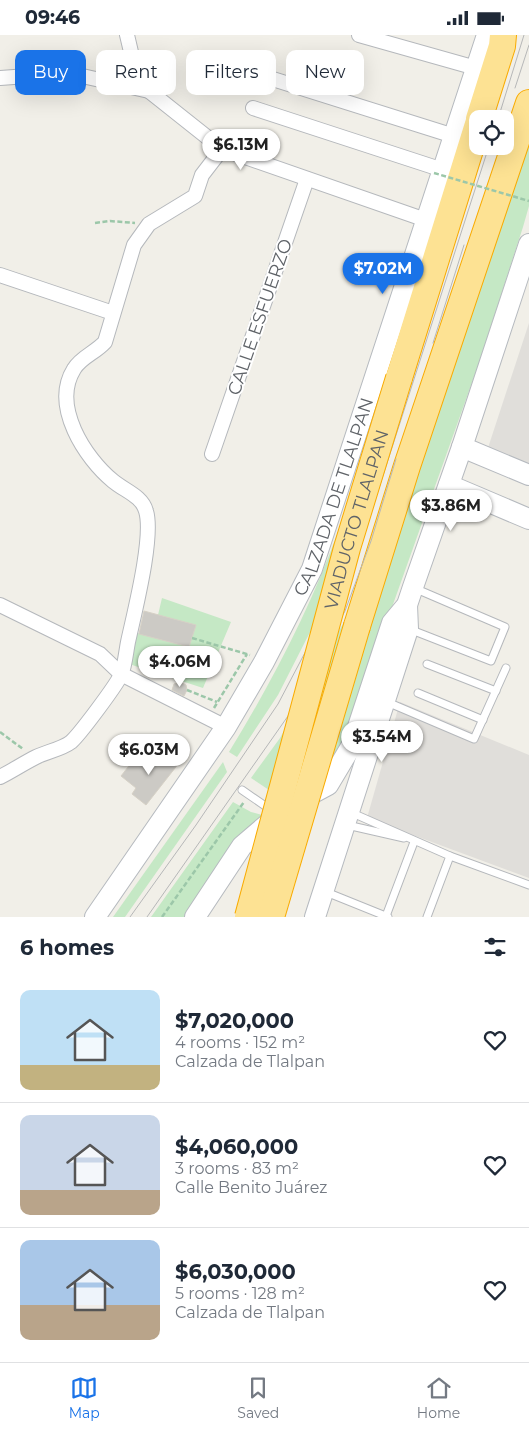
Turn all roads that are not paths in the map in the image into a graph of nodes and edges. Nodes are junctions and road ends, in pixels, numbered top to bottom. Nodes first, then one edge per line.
1 (128, 35) edge
2 (359, 35) edge
3 (487, 35) edge
4 (503, 35) edge
5 (131, 50) edge
6 (476, 68) junction
7 (0, 78) edge
8 (96, 79) edge
9 (276, 80) edge
10 (154, 95) edge
11 (529, 103) edge
12 (253, 108) dead end
13 (482, 110) edge
14 (454, 137) junction
15 (222, 149) junction
16 (469, 153) edge
17 (438, 171) junction
18 (307, 179) junction
19 (426, 220) junction
20 (529, 244) edge
21 (0, 275) edge
22 (113, 313) junction
23 (462, 447) junction
24 (212, 454) dead end
25 (529, 475) edge
26 (449, 485) junction
27 (529, 519) edge
28 (410, 596) junction
29 (0, 605) edge
30 (408, 629) junction
31 (427, 664) dead end
32 (506, 668) dead end
33 (121, 674) junction
34 (496, 691) junction
35 (418, 693) dead end
36 (385, 701) junction
37 (483, 720) junction
38 (226, 727) junction
39 (0, 777) edge
40 (242, 790) dead end
41 (278, 815) junction
42 (346, 818) junction
43 (405, 838) junction
44 (414, 842) junction
45 (450, 856) junction
46 (529, 885) edge
47 (323, 891) junction
48 (95, 917) edge
49 (195, 917) edge
50 (248, 917) edge
51 (271, 917) edge
52 (315, 917) edge
53 (387, 917) edge
54 (428, 917) edge

1 - 5 street
2 - 6 street
3 - 6 main road, CALZADA DE TLALPAN
4 - 13 highway
6 - 14 main road, CALZADA DE TLALPAN
7 - 8 street
9 - 14 street
10 - 15 street
11 - 51 highway, VIADUCTO TLALPAN, bridge
12 - 17 street
14 - 17 main road, CALZADA DE TLALPAN
15 - 18 street
15 - 22 street
16 - 50 highway, VIADUCTO TLALPAN, bridge
17 - 19 main road, CALZADA DE TLALPAN
18 - 19 street
18 - 24 street, CALLE ESFUERZO
19 - 38 main road, CALZADA DE TLALPAN
20 - 23 main road
21 - 22 street
22 - 33 street
23 - 25 main road
23 - 26 main road
26 - 27 main road
26 - 28 main road
28 - 30 main road
28 - 30 lane
28 - 41 main road
29 - 33 street
30 - 36 main road
31 - 34 lane
32 - 34 lane
33 - 38 street
33 - 39 street
34 - 37 lane
35 - 37 lane
36 - 37 lane
36 - 42 main road
38 - 48 main road, CALZADA DE TLALPAN
40 - 41 lane
41 - 49 main road
42 - 43 lane
42 - 43 lane
42 - 47 main road
43 - 44 lane
44 - 45 lane
44 - 53 lane
45 - 46 lane
45 - 54 lane
47 - 52 main road
47 - 53 lane

